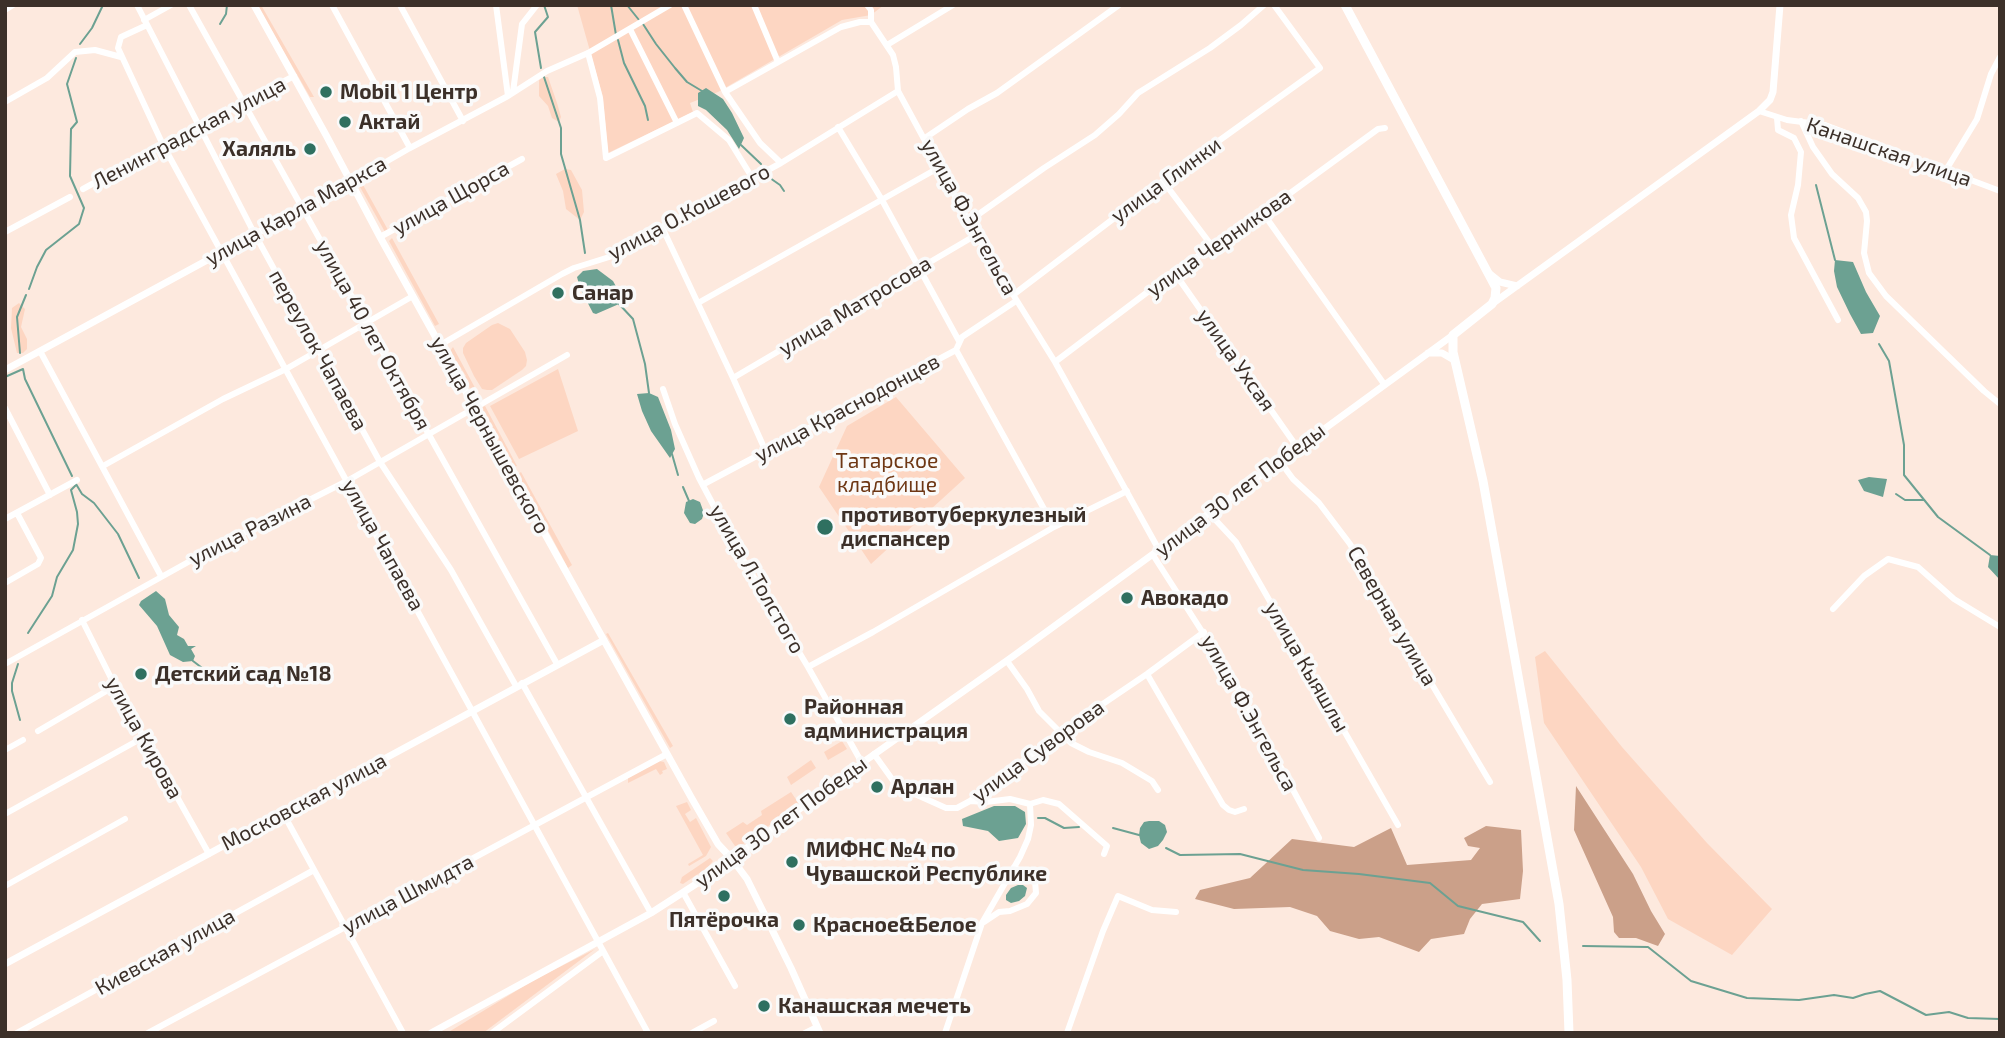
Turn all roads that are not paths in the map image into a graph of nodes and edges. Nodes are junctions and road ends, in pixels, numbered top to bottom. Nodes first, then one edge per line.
1 (13, 5) edge
2 (137, 5) edge
3 (171, 5) edge
4 (189, 5) edge
5 (254, 5) edge
6 (332, 5) edge
7 (400, 5) edge
8 (496, 5) edge
9 (537, 5) edge
10 (670, 5) edge
11 (684, 5) edge
12 (754, 5) edge
13 (867, 5) edge
14 (953, 5) edge
15 (1119, 5) edge
16 (1264, 5) edge
17 (1274, 5) edge
18 (1345, 5) edge
19 (1780, 5) edge
20 (5, 10) edge
21 (870, 22) junction
22 (145, 23) junction
23 (630, 29) junction
24 (887, 45) junction
25 (588, 53) junction
26 (121, 57) junction
27 (2000, 57) edge
28 (778, 62) junction
29 (294, 76) junction
30 (898, 91) junction
31 (725, 92) junction
32 (510, 94) junction
33 (5, 102) edge
34 (243, 103) junction
35 (1759, 111) junction
36 (1777, 118) junction
37 (463, 121) junction
38 (1801, 121) junction
39 (677, 123) junction
40 (198, 127) junction
41 (838, 127) junction
42 (1385, 128) dead end
43 (925, 138) junction
44 (163, 145) junction
45 (410, 148) junction
46 (522, 159) dead end
47 (781, 163) junction
48 (940, 167) junction
49 (1946, 170) junction
50 (753, 179) junction
51 (1163, 181) junction
52 (351, 182) junction
53 (83, 189) dead end
54 (2000, 191) edge
55 (71, 197) dead end
56 (882, 200) junction
57 (303, 208) junction
58 (1263, 213) junction
59 (969, 221) junction
60 (662, 227) junction
61 (5, 232) edge
62 (254, 234) junction
63 (976, 235) junction
64 (380, 237) junction
65 (1212, 246) junction
66 (223, 251) junction
67 (918, 268) junction
68 (1174, 272) junction
69 (1490, 274) junction
70 (1517, 286) junction
71 (413, 296) junction
72 (1015, 298) junction
73 (698, 303) junction
74 (1492, 304) junction
75 (1838, 320) dead end
76 (366, 322) junction
77 (1453, 335) junction
78 (958, 341) junction
79 (440, 345) junction
80 (956, 349) junction
81 (318, 350) junction
82 (40, 351) junction
83 (1427, 353) junction
84 (567, 355) dead end
85 (1454, 360) junction
86 (1055, 362) junction
87 (286, 369) junction
88 (5, 370) edge
89 (733, 379) junction
90 (1384, 384) junction
91 (663, 389) dead end
92 (2000, 404) edge
93 (5, 408) edge
94 (475, 408) junction
95 (428, 434) junction
96 (1297, 447) junction
97 (766, 452) junction
98 (1279, 460) junction
99 (380, 461) junction
100 (103, 466) junction
101 (77, 480) dead end
102 (347, 481) junction
103 (704, 484) junction
104 (1127, 491) junction
105 (50, 495) junction
106 (17, 513) junction
107 (1209, 513) junction
108 (5, 519) edge
109 (1054, 527) junction
110 (1156, 552) junction
111 (161, 576) junction
112 (5, 583) edge
113 (1833, 609) dead end
114 (82, 620) junction
115 (2000, 627) edge
116 (1204, 632) junction
117 (604, 640) junction
118 (1007, 661) junction
119 (5, 664) edge
120 (557, 664) junction
121 (808, 667) junction
122 (1147, 674) junction
123 (519, 685) junction
124 (115, 686) junction
125 (473, 710) junction
126 (38, 731) dead end
127 (1060, 733) junction
128 (144, 737) junction
129 (23, 740) dead end
130 (5, 750) edge
131 (667, 754) junction
132 (874, 754) junction
133 (862, 763) junction
134 (1490, 782) dead end
135 (1158, 790) dead end
136 (586, 798) junction
137 (970, 801) junction
138 (1030, 804) junction
139 (1244, 809) dead end
140 (283, 813) junction
141 (5, 814) edge
142 (125, 819) dead end
143 (1398, 825) dead end
144 (535, 826) junction
145 (1319, 838) dead end
146 (209, 854) junction
147 (1104, 854) dead end
148 (732, 859) junction
149 (1014, 867) junction
150 (314, 870) junction
151 (5, 886) edge
152 (684, 894) junction
153 (1176, 912) dead end
154 (651, 913) junction
155 (982, 923) junction
156 (346, 928) junction
157 (598, 943) junction
158 (603, 951) junction
159 (5, 964) edge
160 (735, 986) dead end
161 (714, 1021) dead end
162 (818, 1030) edge
163 (17, 1033) edge
164 (148, 1033) edge
165 (403, 1033) edge
166 (431, 1033) edge
167 (492, 1033) edge
168 (648, 1033) edge
169 (692, 1033) edge
170 (805, 1033) edge
171 (945, 1033) edge
172 (1067, 1033) edge
173 (1569, 1033) edge

1 - 20 street
2 - 22 street, переулок Чапаева
3 - 22 street
4 - 34 street, улица 40 лет Октября
5 - 29 street, улица Чернышевского
6 - 45 street
7 - 37 street
8 - 32 street
9 - 32 street
10 - 23 street, улица Карла Маркса
11 - 31 street
12 - 28 street
13 - 21 street
14 - 24 street
15 - 43 street
16 - 59 street
17 - 51 street, улица Глинки
18 - 69 main road
19 - 35 street
21 - 24 street, улица Ф.Энгельса
21 - 28 street
22 - 26 street
22 - 40 street, переулок Чапаева
23 - 25 street, улица Карла Маркса
23 - 39 street
24 - 30 street, улица Ф.Энгельса
25 - 32 street, улица Карла Маркса
25 - 39 street
26 - 33 street
26 - 44 street, улица Чапаева
27 - 49 street
28 - 31 street
29 - 34 street, Ленинградская улица
29 - 52 street, улица Чернышевского
30 - 41 street, улица О.Кошевого
30 - 43 street, улица Ф.Энгельса
31 - 47 street
32 - 37 street, улица Карла Маркса
34 - 40 street, Ленинградская улица
34 - 57 street, улица 40 лет Октября
35 - 36 street, Канашская улица
35 - 70 street
36 - 38 street, Канашская улица
36 - 75 street, Канашская улица
37 - 45 street, улица Карла Маркса
38 - 49 street, Канашская улица
38 - 92 street
39 - 50 street
40 - 44 street, Ленинградская улица
40 - 62 street, переулок Чапаева
41 - 47 street, улица О.Кошевого
41 - 56 street
42 - 58 street, улица Черникова
43 - 48 street, улица Ф.Энгельса
44 - 53 street, Ленинградская улица
44 - 66 street, улица Чапаева
45 - 52 street, улица Карла Маркса
46 - 64 street, улица Щорса
47 - 50 street, улица О.Кошевого
48 - 56 street
48 - 59 street, улица Ф.Энгельса
49 - 54 street, Канашская улица
50 - 60 street, улица О.Кошевого
51 - 65 street
51 - 72 street, улица Глинки
52 - 57 street, улица Карла Маркса
52 - 64 street, улица Чернышевского
55 - 61 street, Ленинградская улица
56 - 67 street
56 - 73 street
57 - 62 street, улица Карла Маркса
57 - 76 street, улица 40 лет Октября
58 - 65 street, улица Черникова
58 - 90 street
59 - 63 street, улица Ф.Энгельса
60 - 73 street
60 - 79 street, улица О.Кошевого
62 - 66 street, улица Карла Маркса
62 - 81 street, переулок Чапаева
63 - 67 street, улица Матросова
63 - 72 street, улица Ф.Энгельса
64 - 71 street, улица Чернышевского
65 - 68 street, улица Черникова
66 - 82 street, улица Карла Маркса
66 - 87 street, улица Чапаева
67 - 78 street
67 - 89 street, улица Матросова
68 - 86 street, улица Черникова
68 - 96 street, улица Ухсая
69 - 70 street
69 - 74 main road
70 - 74 street
71 - 76 street
71 - 79 street, улица Чернышевского
72 - 78 street, улица Краснодонцев
72 - 86 street, улица Ф.Энгельса
73 - 89 street
74 - 77 main road
76 - 81 street
76 - 95 street, улица 40 лет Октября
77 - 83 street, улица 30 лет Победы
77 - 85 main road
78 - 80 street, улица Краснодонцев
79 - 94 street, улица Чернышевского
80 - 97 street, улица Краснодонцев
80 - 109 street
81 - 87 street
81 - 99 street, переулок Чапаева
82 - 88 street, улица Карла Маркса
82 - 100 street
83 - 85 street
83 - 90 street, улица 30 лет Победы
84 - 94 street, улица Разина
85 - 173 main road
86 - 104 street, улица Ф.Энгельса
87 - 100 street
87 - 102 street, улица Чапаева
89 - 97 street
90 - 96 street, улица 30 лет Победы
91 - 103 street, улица Л.Толстого
93 - 105 street
94 - 95 street, улица Разина
94 - 117 street, улица Чернышевского
95 - 99 street, улица Разина
95 - 120 street, улица 40 лет Октября
96 - 98 street, улица 30 лет Победы
97 - 103 street, улица Краснодонцев
98 - 107 street, улица 30 лет Победы
98 - 134 street, Северная улица
99 - 102 street, улица Разина
99 - 123 street, переулок Чапаева
100 - 111 street
101 - 105 street
102 - 111 street, улица Разина
102 - 125 street, улица Чапаева
103 - 121 street, улица Л.Толстого
104 - 109 street
104 - 110 street, улица Ф.Энгельса
105 - 106 street
106 - 108 street
106 - 112 street
107 - 110 street, улица 30 лет Победы
107 - 143 street, улица Кыяшлы
109 - 121 street
110 - 116 street, улица Ф.Энгельса
110 - 118 street, улица 30 лет Победы
111 - 114 street, улица Разина
113 - 115 street
114 - 119 street, улица Разина
114 - 124 street, улица Кирова
116 - 122 street, улица Суворова
116 - 145 street, улица Ф.Энгельса
117 - 120 street, Московская улица
117 - 131 street, улица Чернышевского
118 - 127 street
118 - 132 street, улица 30 лет Победы
120 - 123 street, Московская улица
121 - 133 street, улица Л.Толстого
122 - 127 street, улица Суворова
122 - 139 street
123 - 125 street, Московская улица
123 - 136 street, переулок Чапаева
124 - 126 street
124 - 128 street, улица Кирова
125 - 140 street, Московская улица
125 - 144 street, улица Чапаева
127 - 135 street
127 - 137 street, улица Суворова
128 - 141 street
128 - 146 street, улица Кирова
129 - 130 street
131 - 136 street, улица Шмидта
131 - 148 street, улица Чернышевского
132 - 133 street, улица 30 лет Победы
132 - 137 street, улица Суворова
133 - 148 street, улица 30 лет Победы
136 - 144 street, улица Шмидта
136 - 154 street, переулок Чапаева
137 - 138 street
138 - 147 street
138 - 149 street
140 - 146 street, Московская улица
140 - 150 street
142 - 151 street
144 - 156 street, улица Шмидта
144 - 157 street, улица Чапаева
146 - 159 street, Московская улица
148 - 152 street, улица 30 лет Победы
148 - 162 street, улица Чернышевского
149 - 155 street
149 - 155 street
150 - 156 street
150 - 163 street, Киевская улица
152 - 154 street, улица 30 лет Победы
152 - 160 street
153 - 172 street
154 - 157 street, улица 30 лет Победы
155 - 171 street
156 - 164 street, улица Шмидта
156 - 165 street
157 - 158 street, улица Чапаева
157 - 166 street, улица 30 лет Победы
158 - 167 street
158 - 168 street, улица Чапаева
161 - 169 street
162 - 170 street

